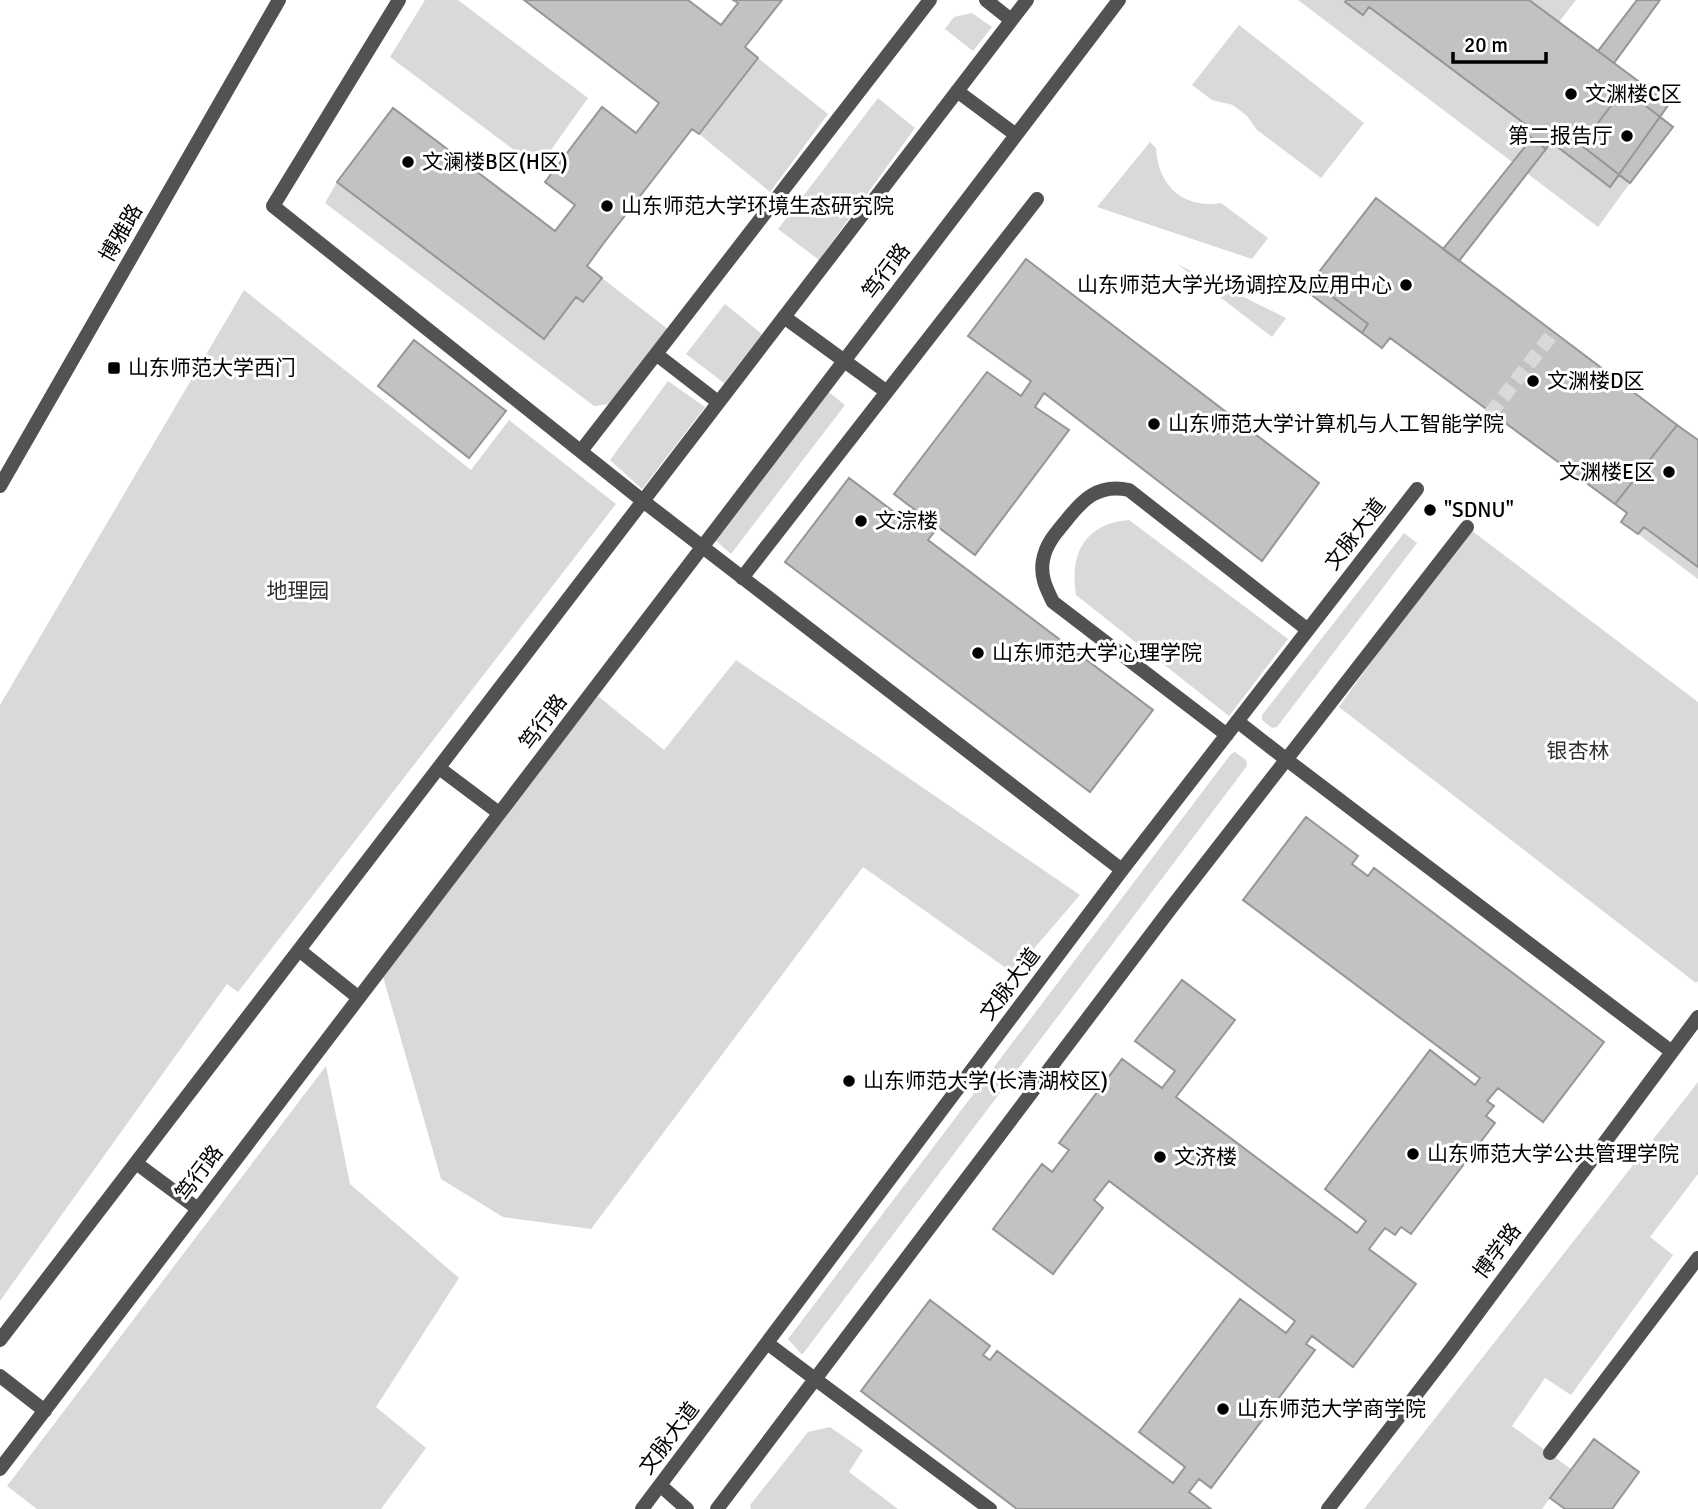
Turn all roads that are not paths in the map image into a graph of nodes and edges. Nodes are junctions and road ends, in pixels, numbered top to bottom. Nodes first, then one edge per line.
1 (279, 0) edge
2 (399, 0) edge
3 (930, 0) edge
4 (986, 0) edge
5 (1027, 0) edge
6 (1119, 0) edge
7 (1011, 20) junction
8 (957, 91) junction
9 (1016, 135) junction
10 (1037, 199) dead end
11 (784, 317) junction
12 (656, 354) junction
13 (844, 360) junction
14 (887, 392) junction
15 (718, 402) junction
16 (581, 452) junction
17 (0, 486) edge
18 (1417, 489) dead end
19 (643, 501) junction
20 (1467, 527) dead end
21 (702, 547) junction
22 (742, 578) junction
23 (1308, 629) junction
24 (1237, 721) junction
25 (1227, 735) junction
26 (1287, 760) junction
27 (439, 768) junction
28 (499, 813) junction
29 (1122, 870) junction
30 (299, 950) junction
31 (359, 998) junction
32 (1698, 1017) edge
33 (1672, 1052) junction
34 (136, 1163) junction
35 (198, 1209) junction
36 (1698, 1258) edge
37 (0, 1340) edge
38 (767, 1343) junction
39 (0, 1376) edge
40 (815, 1378) junction
41 (44, 1411) junction
42 (1549, 1453) dead end
43 (0, 1469) edge
44 (660, 1485) junction
45 (642, 1509) edge
46 (687, 1509) edge
47 (717, 1509) edge
48 (990, 1509) edge
49 (1328, 1509) edge

1 - 17 street, 博雅路
2 - 16 street
3 - 12 street
4 - 7 street
5 - 7 street
6 - 9 street, 笃行路
7 - 8 street
8 - 9 street
8 - 11 street
9 - 13 street, 笃行路
10 - 14 street
11 - 13 street
11 - 15 street
12 - 15 street
12 - 16 street
13 - 14 street
13 - 21 street, 笃行路
14 - 22 street
15 - 19 street
16 - 19 street
18 - 23 street, 文脉大道
19 - 21 street
19 - 27 street
20 - 26 street
21 - 22 street
21 - 28 street, 笃行路
22 - 29 street
23 - 24 street, 文脉大道
23 - 25 street
24 - 25 street, 文脉大道
24 - 26 street
25 - 29 street, 文脉大道
26 - 33 street
26 - 40 street
27 - 28 street
27 - 30 street
28 - 31 street, 笃行路
29 - 38 street, 文脉大道
30 - 31 street
30 - 34 street
31 - 35 street, 笃行路
32 - 33 street, 博学路
33 - 49 street, 博学路
34 - 35 street
34 - 37 street
35 - 41 street, 笃行路
36 - 42 street
38 - 40 street
38 - 44 street, 文脉大道
39 - 41 street
40 - 47 street
40 - 48 street
41 - 43 street, 笃行路
44 - 45 street, 文脉大道
44 - 46 street

